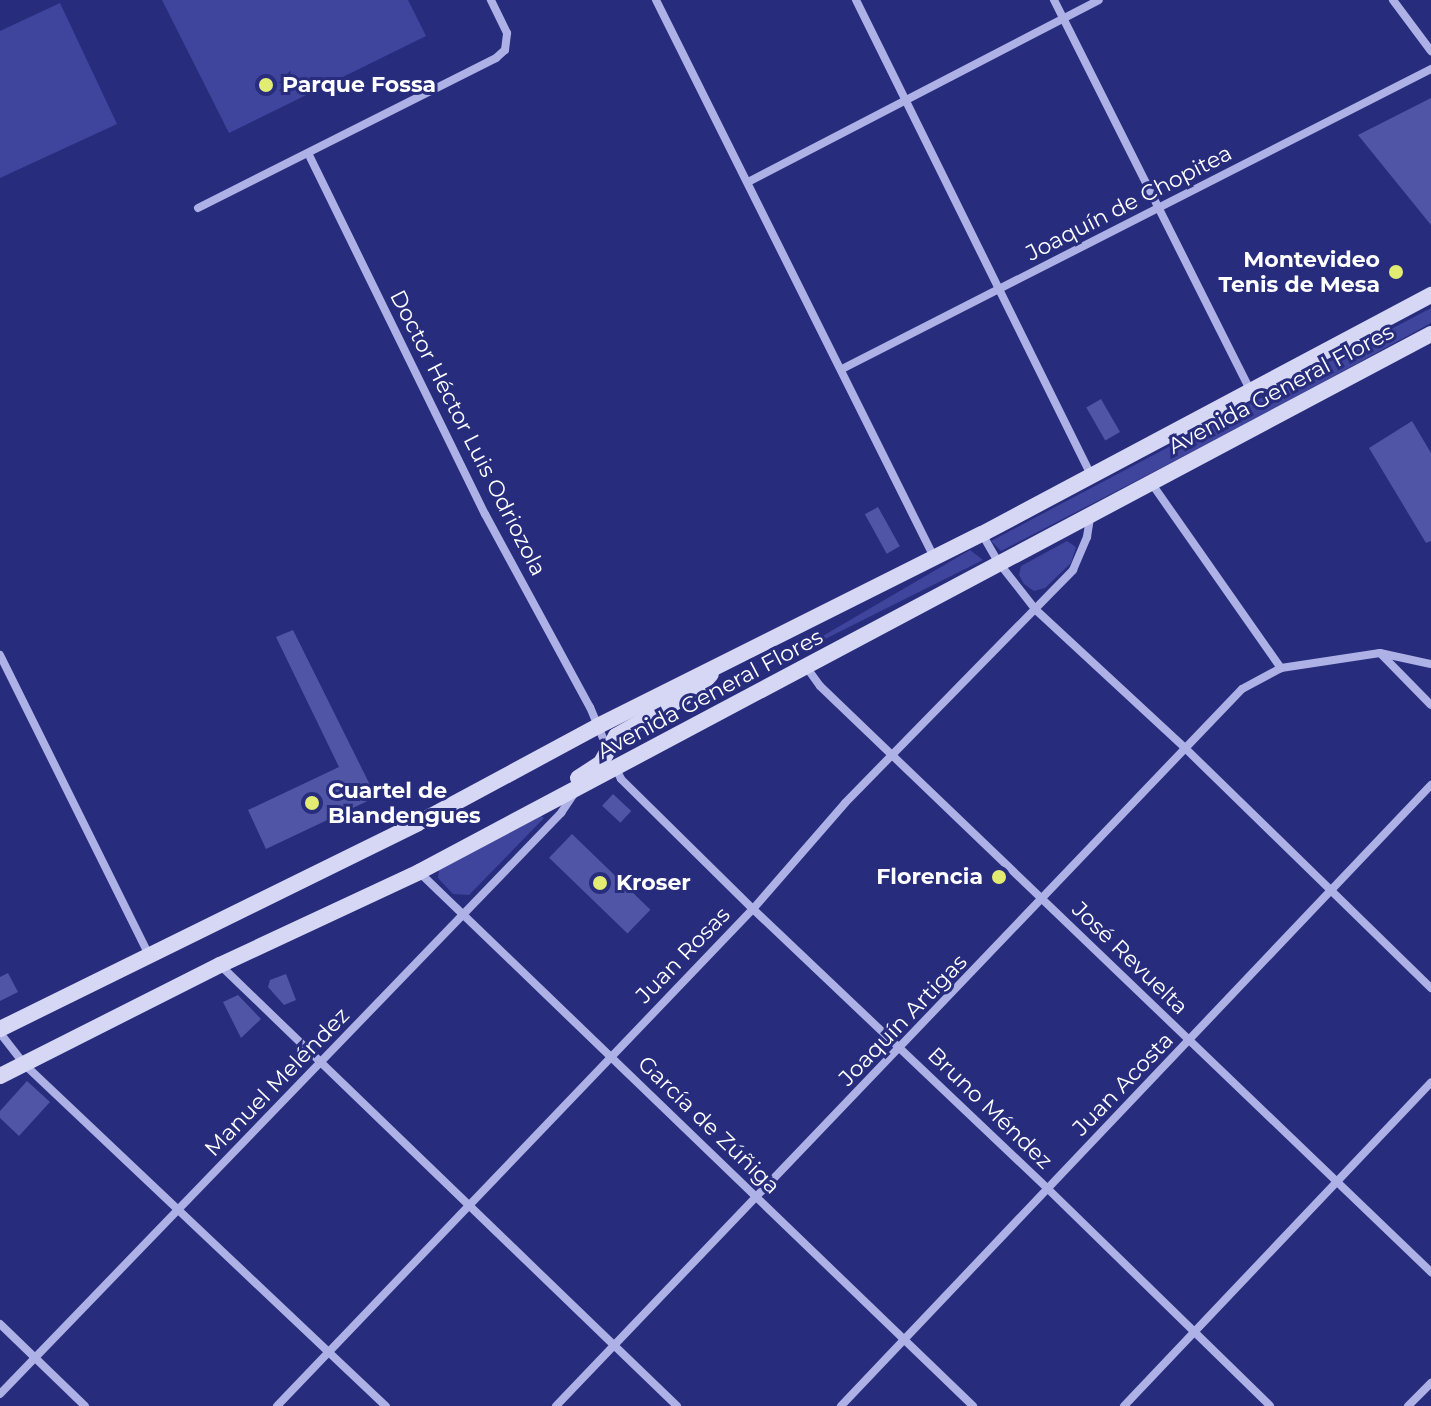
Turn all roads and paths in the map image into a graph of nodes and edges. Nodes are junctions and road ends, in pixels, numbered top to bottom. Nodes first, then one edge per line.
1 (491, 0) edge
2 (656, 0) edge
3 (856, 0) edge
4 (1054, 0) edge
5 (1099, 0) edge
6 (1393, 0) edge
7 (1063, 18) junction
8 (1431, 51) edge
9 (1431, 69) edge
10 (906, 100) junction
11 (309, 155) junction
12 (748, 182) junction
13 (198, 208) dead end
14 (1159, 208) junction
15 (1000, 288) junction
16 (1431, 295) edge
17 (1431, 334) edge
18 (842, 369) junction
19 (1251, 392) junction
20 (1092, 476) junction
21 (1152, 484) junction
22 (1090, 516) junction
23 (982, 534) junction
24 (935, 558) junction
25 (999, 563) junction
26 (1036, 610) junction
27 (1380, 653) junction
28 (0, 655) edge
29 (1431, 664) edge
30 (718, 667) junction
31 (807, 668) junction
32 (1281, 668) junction
33 (1431, 705) edge
34 (598, 726) junction
35 (1185, 748) junction
36 (608, 749) junction
37 (892, 754) junction
38 (616, 769) junction
39 (1431, 785) edge
40 (575, 791) junction
41 (538, 810) junction
42 (419, 872) junction
43 (1332, 890) junction
44 (1042, 900) junction
45 (753, 909) junction
46 (463, 913) junction
47 (150, 956) junction
48 (220, 965) junction
49 (1431, 988) edge
50 (0, 1031) edge
51 (1190, 1040) junction
52 (901, 1048) junction
53 (611, 1056) junction
54 (24, 1064) junction
55 (318, 1064) junction
56 (0, 1076) edge
57 (1431, 1083) edge
58 (1336, 1183) junction
59 (1048, 1189) junction
60 (757, 1197) junction
61 (468, 1206) junction
62 (180, 1209) junction
63 (1431, 1272) edge
64 (0, 1324) edge
65 (1194, 1332) junction
66 (904, 1338) junction
67 (614, 1345) junction
68 (330, 1352) junction
69 (34, 1357) junction
70 (1431, 1383) edge
71 (0, 1394) edge
72 (85, 1406) edge
73 (277, 1406) edge
74 (386, 1406) edge
75 (556, 1406) edge
76 (677, 1406) edge
77 (841, 1406) edge
78 (973, 1406) edge
79 (1124, 1406) edge
80 (1270, 1406) edge
81 (1408, 1406) edge

1 - 11 street
2 - 12 street
3 - 10 street
4 - 7 street
5 - 7 street
6 - 8 street
7 - 10 street
7 - 14 street
9 - 14 street, Joaquín de Chopitea
10 - 12 street
10 - 15 street
11 - 13 street
11 - 34 street, Doctor Héctor Luis Odriozola
12 - 18 street
14 - 15 street, Joaquín de Chopitea
14 - 19 street
15 - 18 street, Joaquín de Chopitea
15 - 20 street
16 - 19 main road, Avenida General Flores
17 - 21 main road, Avenida General Flores
18 - 24 street
19 - 20 main road, Avenida General Flores
20 - 23 main road, Avenida General Flores
21 - 22 main road, Avenida General Flores
21 - 32 street
22 - 25 main road, Avenida General Flores
22 - 26 street, Juan Rosas
23 - 24 main road, Avenida General Flores
23 - 25 street
24 - 30 main road, Avenida General Flores
25 - 26 street
25 - 31 main road, Avenida General Flores
26 - 35 street
26 - 37 street, Juan Rosas
27 - 29 street
27 - 32 street, Joaquín Artigas
27 - 33 street
28 - 47 street
30 - 34 main road, Avenida General Flores
30 - 36 main road
31 - 37 street, José Revuelta
31 - 38 main road, Avenida General Flores
32 - 35 street, Joaquín Artigas
34 - 36 street, Bruno Méndez
34 - 47 main road, Avenida General Flores
35 - 43 street
35 - 44 street, Joaquín Artigas
36 - 38 street, Bruno Méndez
36 - 41 main road
37 - 44 street, José Revuelta
37 - 45 street, Juan Rosas
38 - 40 main road, Avenida General Flores
38 - 45 street, Bruno Méndez
39 - 43 street, Juan Acosta
40 - 41 main road, Avenida General Flores
40 - 46 street, Manuel Meléndez
41 - 42 main road, Avenida General Flores
42 - 46 street, García de Zúñiga
42 - 48 main road, Avenida General Flores
43 - 49 street
43 - 51 street, Juan Acosta
44 - 51 street, José Revuelta
44 - 52 street, Joaquín Artigas
45 - 52 street, Bruno Méndez
45 - 53 street, Juan Rosas
46 - 53 street, García de Zúñiga
46 - 55 street, Manuel Meléndez
47 - 50 main road, Avenida General Flores
48 - 54 main road, Avenida General Flores
48 - 55 street
50 - 54 street
51 - 58 street, José Revuelta
51 - 59 street, Juan Acosta
52 - 59 street, Bruno Méndez
52 - 60 street, Joaquín Artigas
53 - 60 street, García de Zúñiga
53 - 61 street, Juan Rosas
54 - 56 main road, Avenida General Flores
54 - 62 street
55 - 61 street
55 - 62 street, Manuel Meléndez
57 - 58 street
58 - 63 street, José Revuelta
58 - 65 street
59 - 65 street, Bruno Méndez
59 - 66 street, Juan Acosta
60 - 66 street, García de Zúñiga
60 - 67 street, Joaquín Artigas
61 - 67 street
61 - 68 street, Juan Rosas
62 - 68 street
62 - 69 street, Manuel Meléndez
64 - 69 street
65 - 79 street
65 - 80 street, Bruno Méndez
66 - 77 street, Juan Acosta
66 - 78 street, García de Zúñiga
67 - 75 street, Joaquín Artigas
67 - 76 street
68 - 73 street, Juan Rosas
68 - 74 street
69 - 71 street, Manuel Meléndez
69 - 72 street
70 - 81 street

